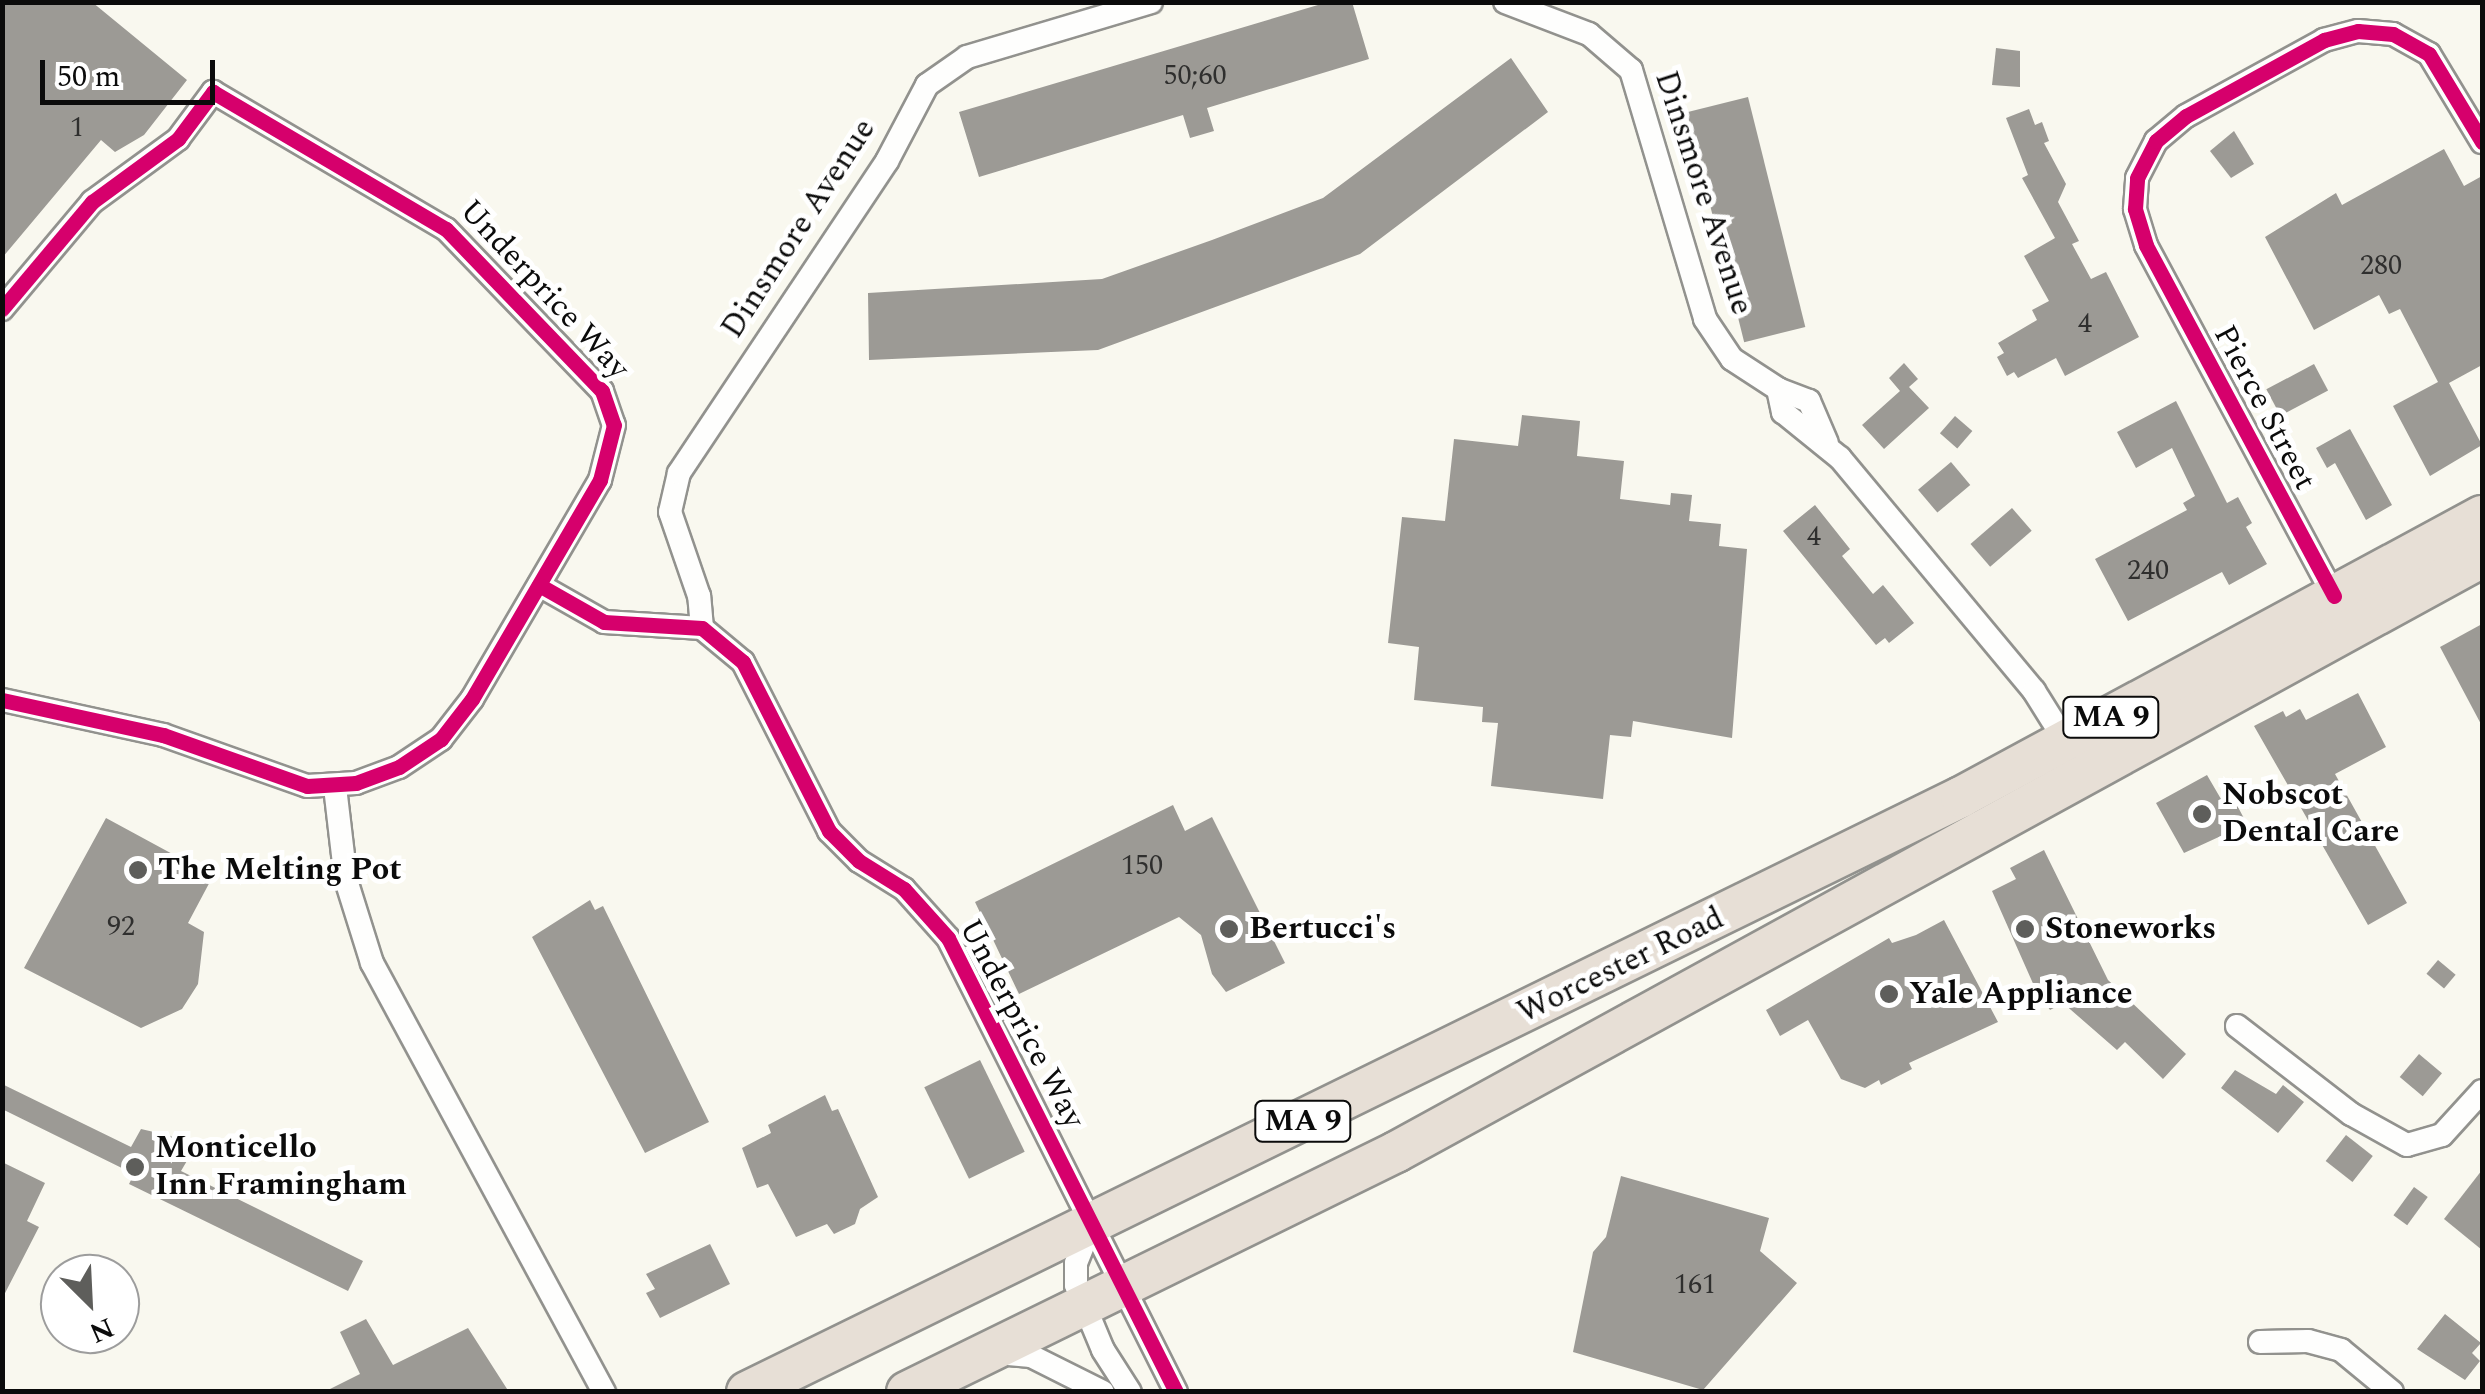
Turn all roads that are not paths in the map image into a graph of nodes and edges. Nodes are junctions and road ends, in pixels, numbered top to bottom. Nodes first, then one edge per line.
1 (1151, 2) edge
2 (1504, 2) edge
3 (2482, 142) edge
4 (2, 310) edge
5 (2482, 516) edge
6 (2482, 558) edge
7 (538, 585) junction
8 (2334, 596) junction
9 (702, 628) junction
10 (2, 700) edge
11 (2066, 742) junction
12 (335, 787) junction
13 (2237, 1026) dead end
14 (2482, 1090) edge
15 (2474, 1116) edge
16 (1092, 1223) junction
17 (1124, 1287) junction
18 (1082, 1307) junction
19 (2260, 1342) dead end
20 (979, 1356) junction
21 (604, 1392) edge
22 (747, 1392) edge
23 (908, 1392) edge
24 (1103, 1392) edge
25 (1130, 1392) edge
26 (1176, 1392) edge
27 (2392, 1392) edge

1 - 9 street, Dinsmore Avenue
2 - 11 street, Dinsmore Avenue
3 - 8 street, Pierce Street
4 - 7 street, Underprice Way
5 - 8 highway, Worcester Road / MA 9
6 - 17 highway, Worcester Road / MA 9
7 - 9 street
7 - 12 street, Underprice Way
8 - 11 highway, Worcester Road / MA 9
9 - 16 street, Underprice Way
10 - 12 street, Underprice Way
11 - 16 highway, Worcester Road / MA 9
12 - 21 street
13 - 15 street
14 - 15 street
16 - 17 street, Underprice Way
16 - 18 street
16 - 22 highway, Worcester Road / MA 9
17 - 18 highway, Worcester Road / MA 9
17 - 26 street, Underprice Way
18 - 20 highway, Worcester Road / MA 9
18 - 25 street
19 - 27 street
20 - 23 highway, Worcester Road / MA 9
20 - 24 street

